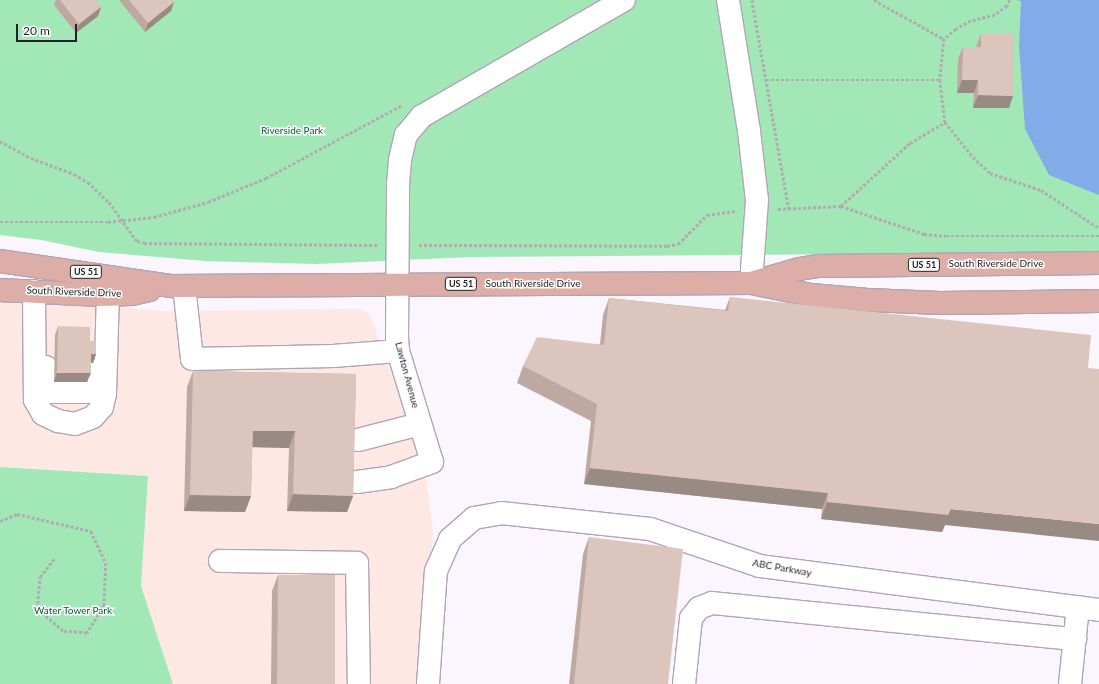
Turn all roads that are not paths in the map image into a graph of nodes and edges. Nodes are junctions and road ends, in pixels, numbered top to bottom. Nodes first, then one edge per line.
1 (624, 0) edge
2 (728, 0) edge
3 (0, 261) edge
4 (1099, 264) edge
5 (751, 283) junction
6 (397, 284) junction
7 (177, 286) junction
8 (0, 290) edge
9 (34, 291) junction
10 (108, 295) junction
11 (1099, 301) edge
12 (34, 335) junction
13 (106, 337) junction
14 (398, 351) junction
15 (420, 424) junction
16 (358, 440) dead end
17 (357, 482) dead end
18 (220, 561) dead end
19 (1089, 608) edge
20 (1075, 640) junction
21 (359, 684) edge
22 (428, 684) edge
23 (684, 684) edge
24 (1070, 684) edge

1 - 6 street, Lawton Avenue
2 - 5 street
3 - 7 main road, South Riverside Drive / US 51
4 - 5 main road, South Riverside Drive / US 51
5 - 6 main road, South Riverside Drive / US 51
5 - 11 main road, South Riverside Drive / US 51
6 - 7 main road, South Riverside Drive / US 51
6 - 14 street, Lawton Avenue
7 - 10 main road, South Riverside Drive / US 51
7 - 14 street
8 - 9 main road, South Riverside Drive / US 51
9 - 10 main road, South Riverside Drive / US 51
9 - 12 street
10 - 13 street
12 - 13 street
12 - 13 street
14 - 15 street, Lawton Avenue
15 - 16 street
15 - 17 street, Lawton Avenue
18 - 21 street
19 - 20 street
19 - 22 street, ABC Parkway
20 - 23 street
20 - 24 street

